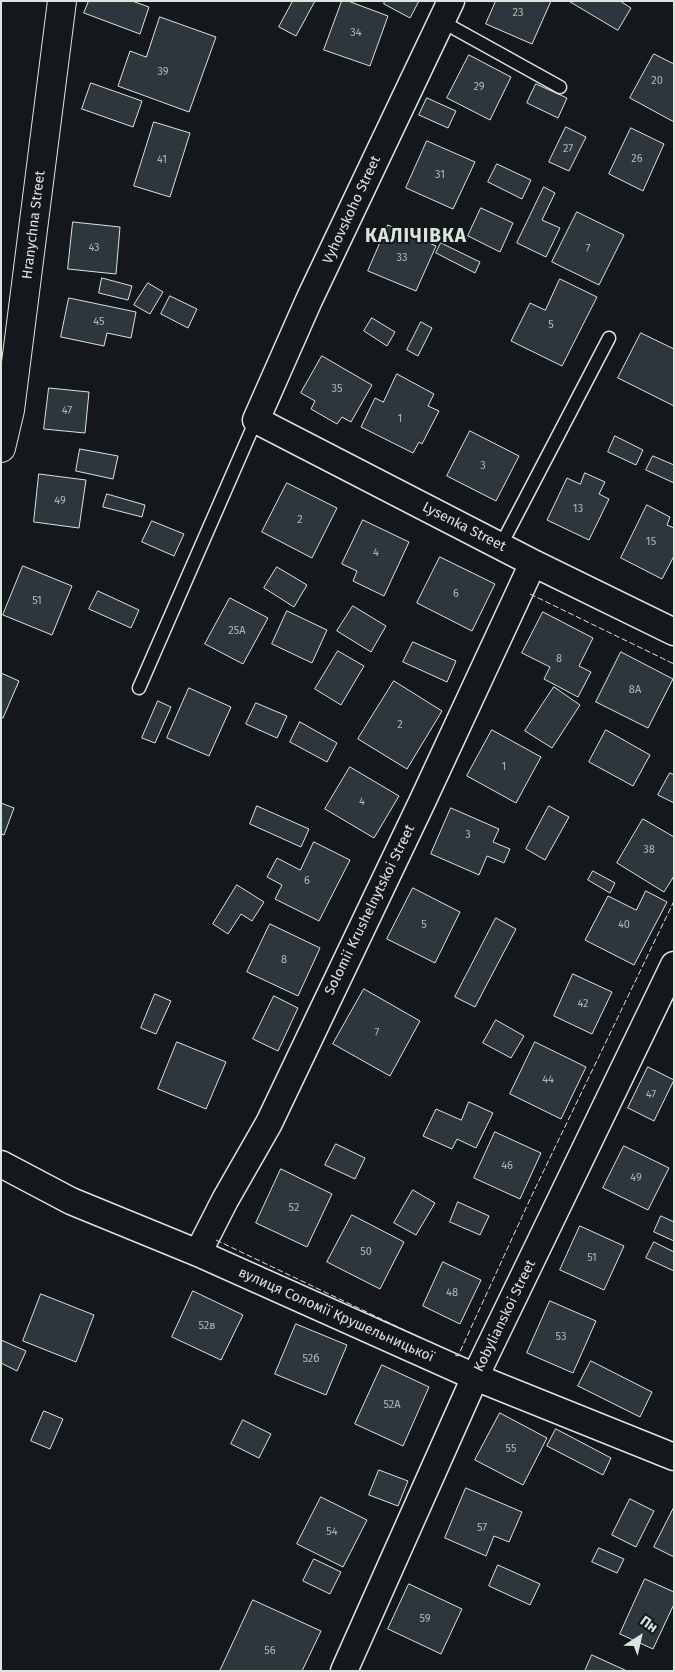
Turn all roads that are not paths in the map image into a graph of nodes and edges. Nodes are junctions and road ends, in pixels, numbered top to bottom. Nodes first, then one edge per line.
1 (62, 1) edge
2 (446, 11) edge
3 (560, 86) dead end
4 (609, 338) dead end
5 (256, 420) junction
6 (1, 448) edge
7 (501, 546) junction
8 (533, 563) junction
9 (674, 632) edge
10 (139, 688) dead end
11 (674, 966) edge
12 (1, 1164) edge
13 (198, 1253) junction
14 (475, 1377) junction
15 (674, 1458) edge
16 (344, 1671) edge

1 - 6 street, Hranychna Street
2 - 3 lane
2 - 5 street, Vyhovskoho Street
4 - 7 lane
5 - 7 street, Lysenka Street
5 - 10 lane
7 - 8 street, Lysenka Street
8 - 9 street, Lysenka Street
8 - 13 street, Solomii Krushelnytskoi Street
11 - 14 street, Kobylianskoi Street
12 - 13 street, вулиця Соломії Крушельницької
13 - 14 street, вулиця Соломії Крушельницької
14 - 15 street, вулиця Соломії Крушельницької
14 - 16 street, Kobylianskoi Street

